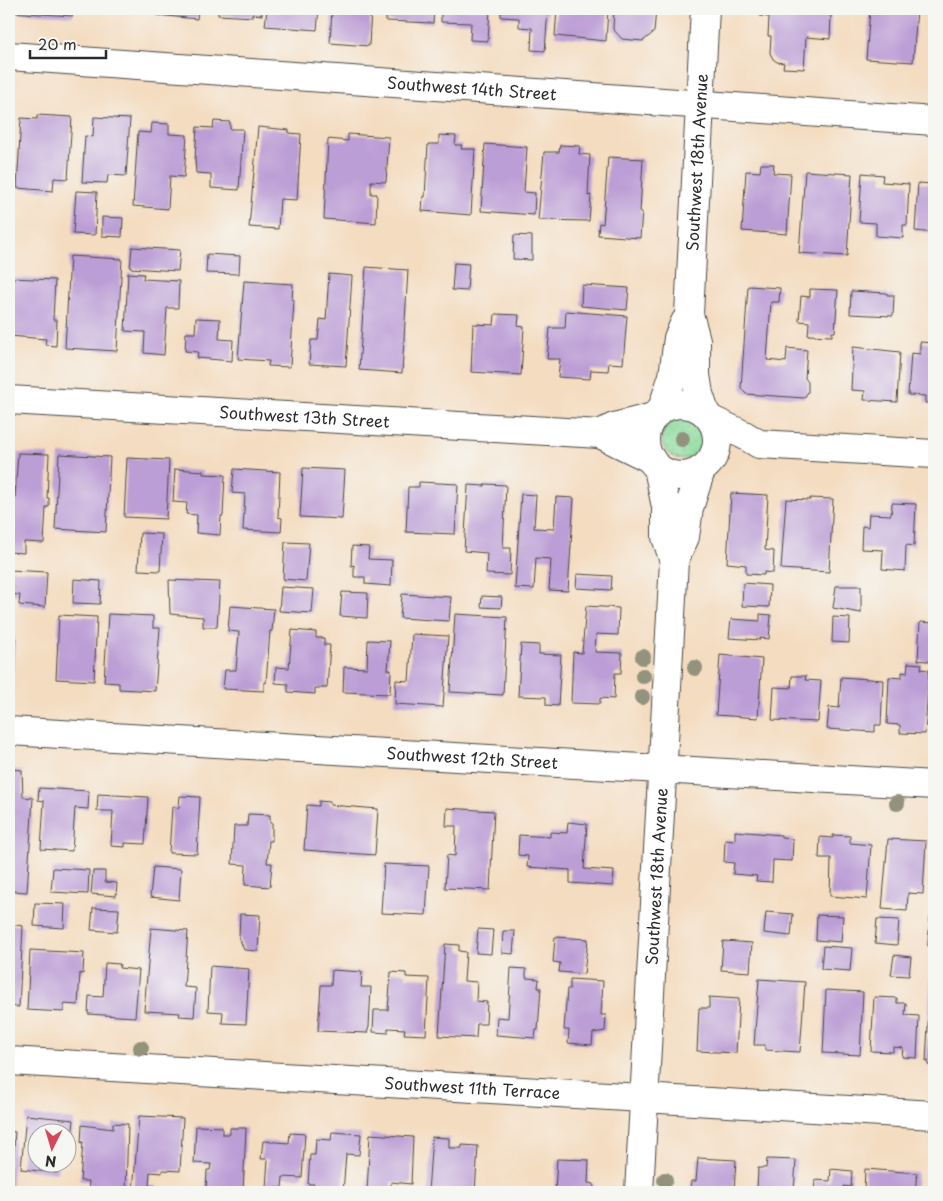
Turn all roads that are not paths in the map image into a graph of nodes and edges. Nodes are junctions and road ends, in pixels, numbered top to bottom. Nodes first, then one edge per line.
1 (705, 9) edge
2 (9, 56) edge
3 (699, 104) junction
4 (934, 121) edge
5 (689, 314) junction
6 (9, 400) edge
7 (658, 413) junction
8 (708, 416) junction
9 (600, 434) junction
10 (759, 444) junction
11 (934, 454) edge
12 (655, 464) junction
13 (705, 467) junction
14 (674, 561) junction
15 (9, 731) edge
16 (662, 769) junction
17 (934, 785) edge
18 (9, 1061) edge
19 (644, 1098) junction
20 (934, 1115) edge
21 (639, 1192) edge

1 - 3 street, Southwest 18th Avenue
2 - 3 street, Southwest 14th Street
3 - 4 street, Southwest 14th Street
3 - 5 street, Southwest 18th Avenue
5 - 7 street, Southwest 18th Avenue
5 - 8 street, Southwest 18th Avenue
6 - 9 street, Southwest 13th Street
7 - 8 street
7 - 9 street, Southwest 13th Street
7 - 12 street
8 - 10 street
8 - 13 street
9 - 12 street, Southwest 13th Street
10 - 11 street
10 - 13 street
12 - 13 street
12 - 14 street, Southwest 18th Avenue
13 - 14 street, Southwest 18th Avenue
14 - 16 street, Southwest 18th Avenue
15 - 16 street, Southwest 12th Street
16 - 17 street, Southwest 12th Street
16 - 19 street, Southwest 18th Avenue
18 - 19 street, Southwest 11th Terrace
19 - 20 street, Southwest 11th Terrace
19 - 21 street, Southwest 18th Avenue

